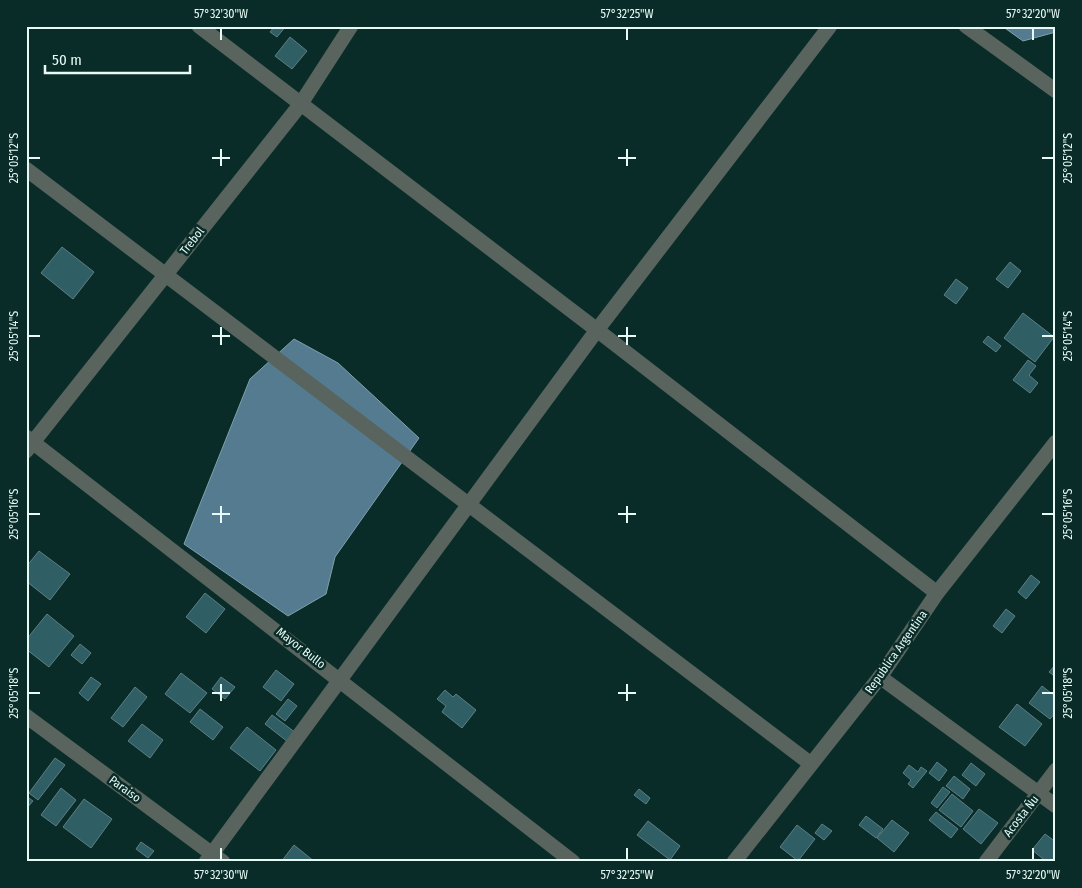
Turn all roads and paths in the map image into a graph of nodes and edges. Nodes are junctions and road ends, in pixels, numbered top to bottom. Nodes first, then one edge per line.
1 (199, 26) edge
2 (351, 26) edge
3 (830, 26) edge
4 (966, 26) edge
5 (1054, 85) edge
6 (300, 105) junction
7 (26, 169) edge
8 (166, 274) junction
9 (597, 330) junction
10 (1056, 442) edge
11 (29, 443) edge
12 (469, 503) junction
13 (937, 593) junction
14 (880, 677) junction
15 (340, 678) junction
16 (26, 716) edge
17 (811, 764) junction
18 (1056, 770) edge
19 (1039, 793) junction
20 (1056, 806) edge
21 (214, 859) edge
22 (573, 862) edge
23 (734, 862) edge
24 (986, 862) edge

1 - 6 street
2 - 6 street, Trebol
3 - 9 street
4 - 5 street
6 - 8 street, Trebol
6 - 9 street
7 - 8 street
8 - 11 street, Trebol
8 - 12 street
9 - 12 street
9 - 13 street
10 - 13 street, Republica Argentina
11 - 15 street, Mayor Bullo
12 - 15 street
12 - 17 street
13 - 14 street, Republica Argentina
14 - 17 street, Republica Argentina
14 - 19 street
15 - 21 street
15 - 22 street, Mayor Bullo
16 - 21 street, Paraiso
17 - 23 street, Republica Argentina
18 - 19 street, Acosta Ñu
19 - 20 street
19 - 24 street, Acosta Ñu

